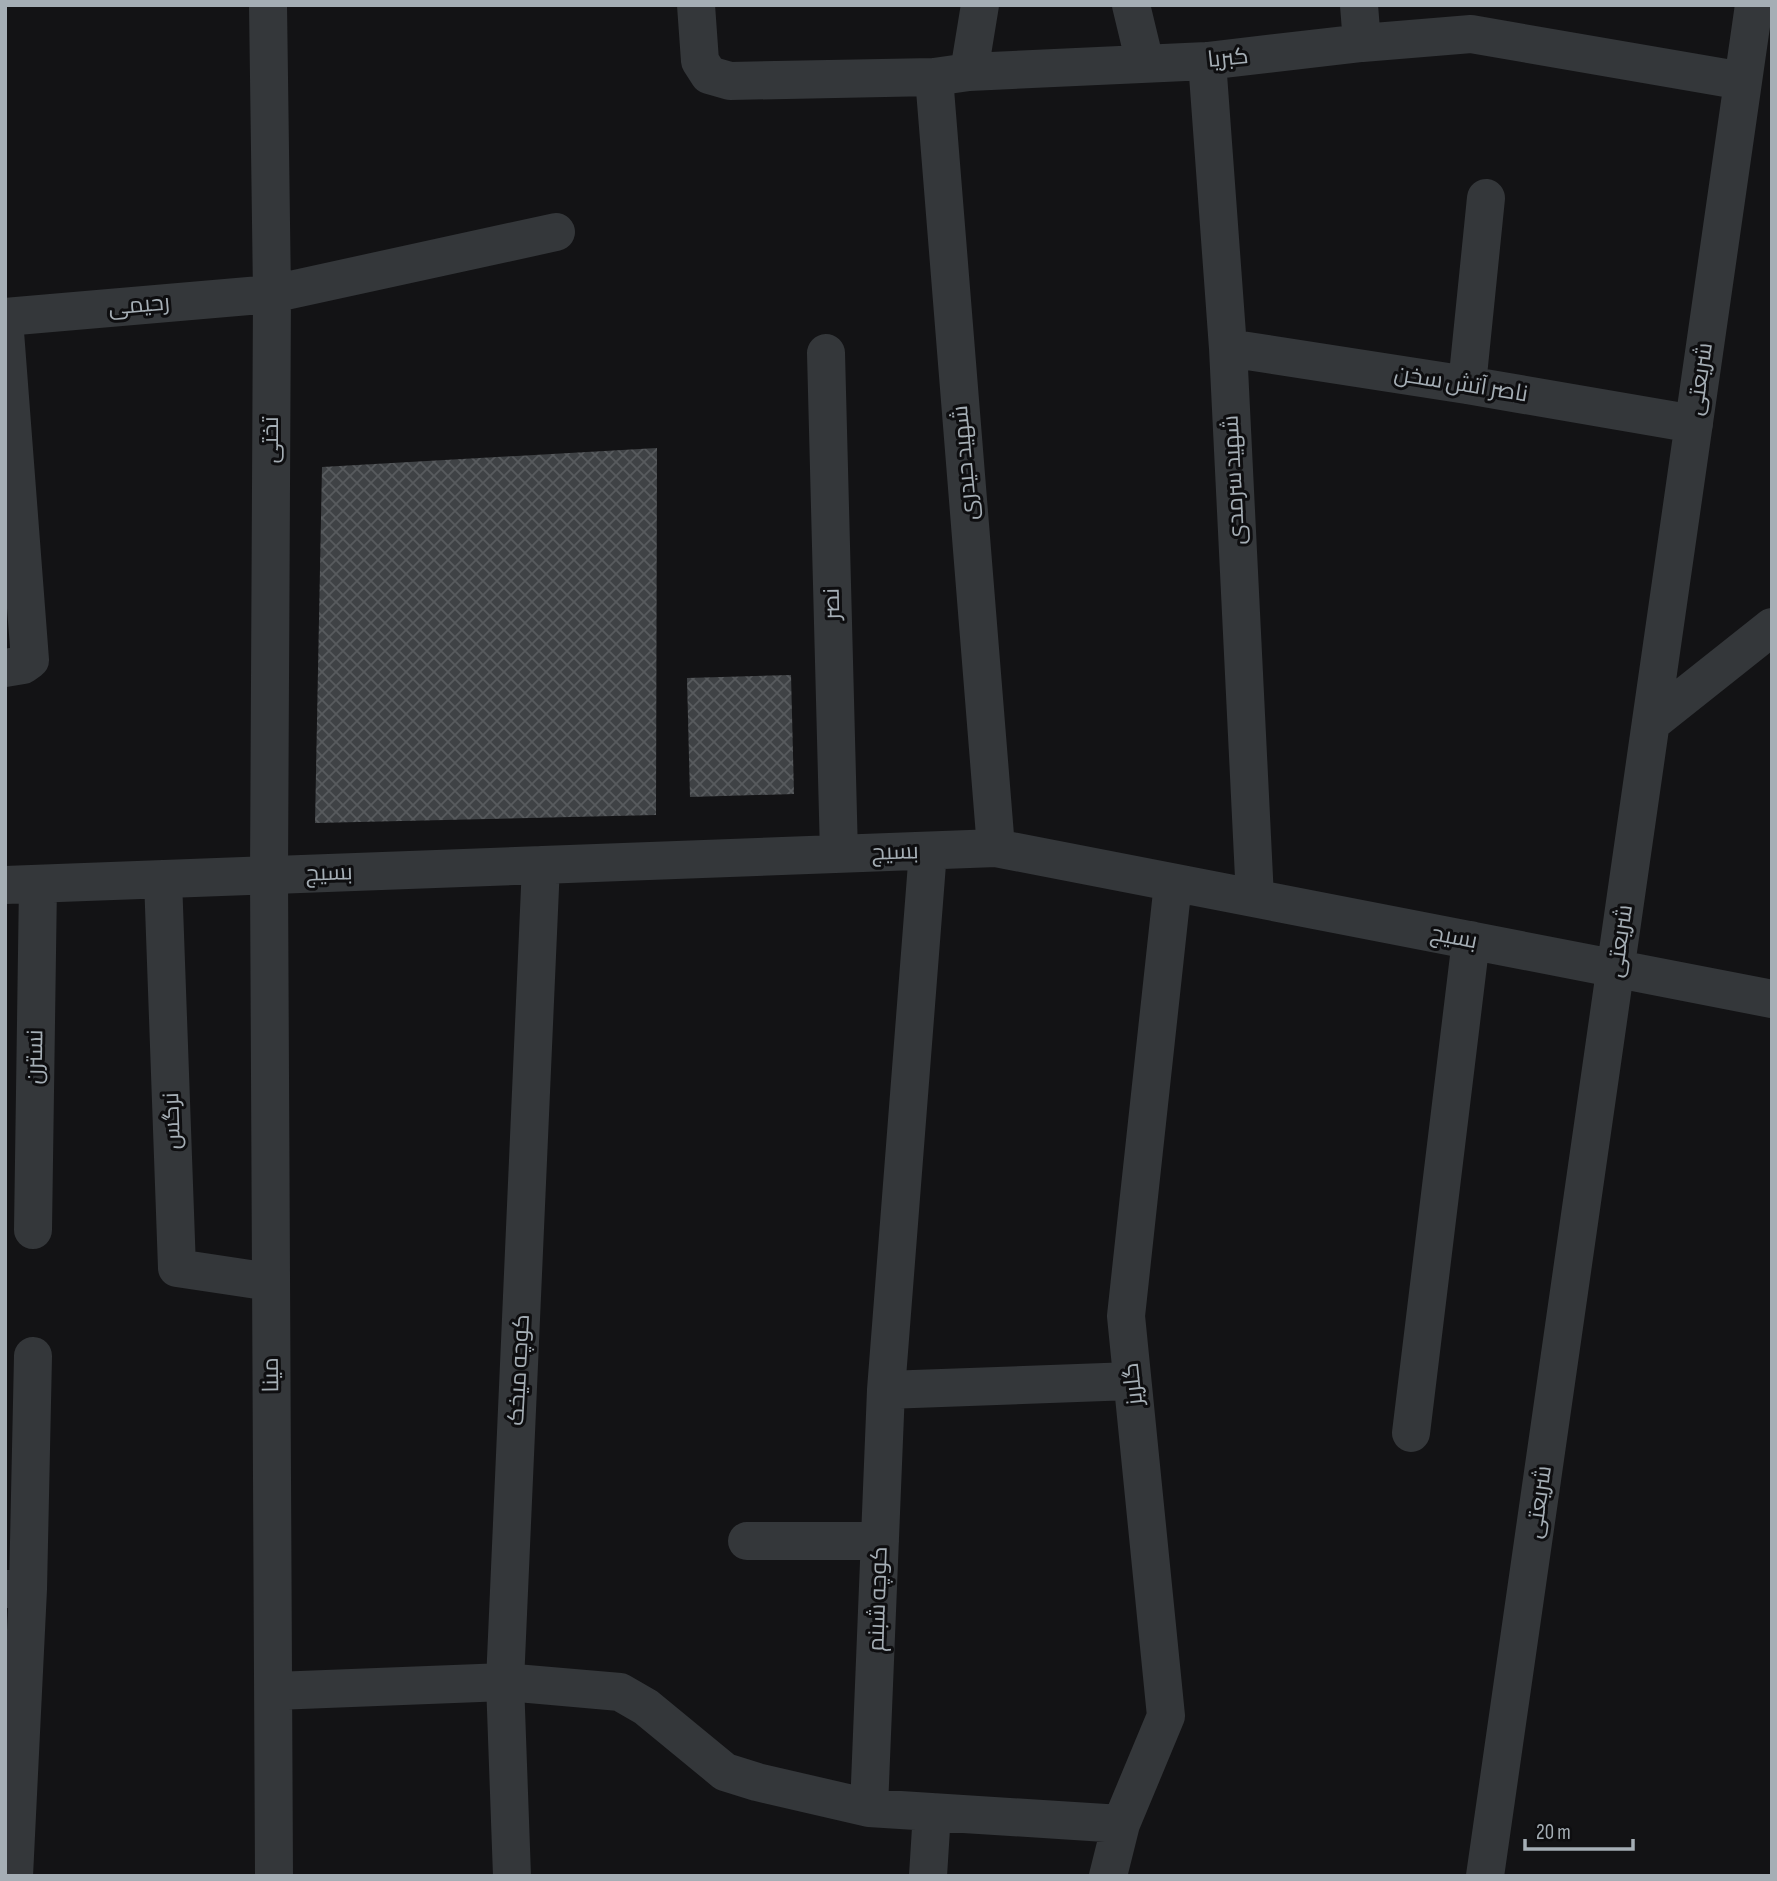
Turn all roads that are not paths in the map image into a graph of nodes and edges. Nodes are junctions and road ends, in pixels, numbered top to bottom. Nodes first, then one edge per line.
1 (268, 5) edge
2 (696, 5) edge
3 (979, 5) edge
4 (1131, 5) edge
5 (1359, 5) edge
6 (1754, 5) edge
7 (1471, 20) edge
8 (1362, 43) junction
9 (1207, 61) junction
10 (1146, 63) junction
11 (952, 75) junction
12 (1743, 81) junction
13 (1486, 198) dead end
14 (556, 232) dead end
15 (272, 294) junction
16 (5, 317) edge
17 (5, 332) edge
18 (1228, 348) junction
19 (826, 354) dead end
20 (1467, 384) junction
21 (1694, 424) junction
22 (1772, 627) edge
23 (18, 664) edge
24 (1651, 723) junction
25 (996, 848) junction
26 (928, 851) junction
27 (839, 854) junction
28 (541, 865) junction
29 (269, 875) junction
30 (163, 879) junction
31 (1173, 883) junction
32 (22, 885) edge
33 (1255, 898) junction
34 (1471, 940) junction
35 (1616, 969) junction
36 (1772, 999) edge
37 (33, 1230) dead end
38 (270, 1282) junction
39 (33, 1356) dead end
40 (1132, 1381) junction
41 (886, 1390) junction
42 (1411, 1433) dead end
43 (747, 1541) dead end
44 (880, 1541) junction
45 (16, 1589) edge
46 (505, 1682) junction
47 (275, 1691) junction
48 (869, 1808) junction
49 (932, 1812) junction
50 (1121, 1824) junction
51 (14, 1876) edge
52 (274, 1876) edge
53 (512, 1876) edge
54 (928, 1876) edge
55 (1108, 1876) edge
56 (1485, 1876) edge

1 - 15 street, تختی
2 - 11 street, کبریا
3 - 11 street, شهید حیدری
4 - 10 street
5 - 8 street
6 - 12 street, شریعتی
7 - 8 street, کبریا
7 - 12 street, کبریا
8 - 9 street, کبریا
9 - 10 street, کبریا
9 - 18 street, شهید سرمدی
10 - 11 street, کبریا
11 - 25 street, شهید حیدری
12 - 21 street, شریعتی
13 - 20 street
14 - 15 street, رحیمی
15 - 16 street, رحیمی
15 - 29 street, تختی
17 - 23 street
18 - 20 street, ناصر آتش سخن
18 - 33 street, شهید سرمدی
19 - 27 street, نصر
20 - 21 street, ناصر آتش سخن
21 - 24 street, شریعتی
22 - 24 street
24 - 35 street, شریعتی
25 - 26 street, بسیج
25 - 31 street, بسیج
26 - 27 street, بسیج
26 - 41 street, کوچه شبنم
27 - 28 street, بسیج
28 - 29 street, بسیج
28 - 46 street, کوچه میخک
29 - 30 street, بسیج
29 - 38 street, مینا
30 - 32 street, بسیج
30 - 38 street, نرگس
31 - 33 street, بسیج
31 - 40 street, گلریز
32 - 37 street, نسترن
33 - 34 street, بسیج
34 - 35 street, بسیج
34 - 42 street
35 - 36 street, بسیج
35 - 56 street, شریعتی
38 - 47 street, مینا
39 - 45 street
40 - 41 street
40 - 50 street, گلریز
41 - 44 street, کوچه شبنم
43 - 44 street
44 - 48 street, کوچه شبنم
45 - 51 street
46 - 47 street
46 - 48 street
46 - 53 street, کوچه میخک
47 - 52 street, مینا
48 - 49 street
49 - 50 street
49 - 54 street
50 - 55 street, گلریز

